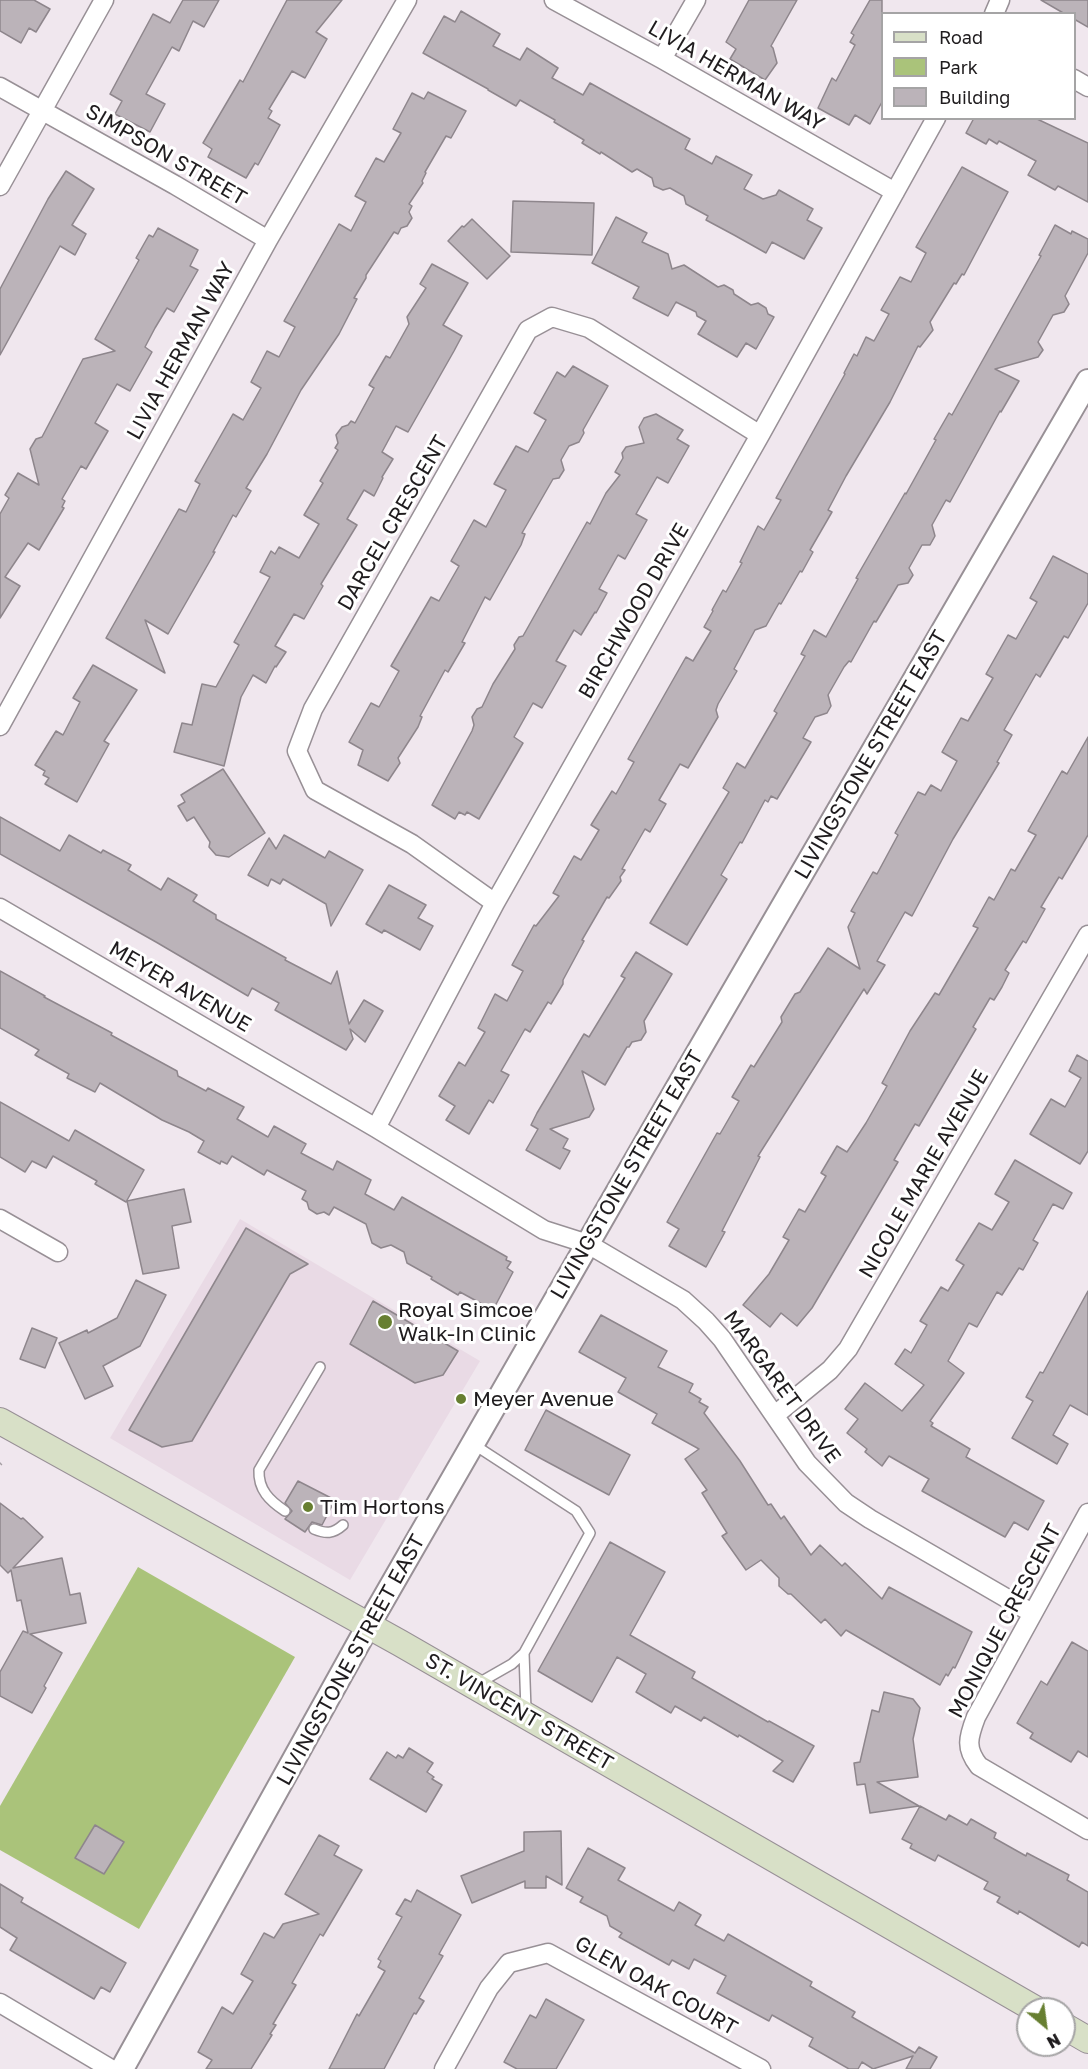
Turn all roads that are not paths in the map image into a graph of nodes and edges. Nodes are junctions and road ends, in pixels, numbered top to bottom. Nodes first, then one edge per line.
1 (104, 0) edge
2 (407, 0) edge
3 (554, 0) edge
4 (696, 0) edge
5 (662, 59) junction
6 (0, 87) edge
7 (41, 110) junction
8 (935, 120) edge
9 (0, 186) edge
10 (895, 192) junction
11 (268, 240) junction
12 (1088, 381) edge
13 (760, 435) junction
14 (0, 726) edge
15 (495, 903) junction
16 (0, 908) edge
17 (1088, 935) edge
18 (376, 1128) junction
19 (0, 1219) edge
20 (588, 1244) junction
21 (58, 1252) dead end
22 (321, 1367) dead end
23 (775, 1416) junction
24 (0, 1421) edge
25 (473, 1444) junction
26 (285, 1511) dead end
27 (1088, 1513) edge
28 (343, 1525) dead end
29 (314, 1529) dead end
30 (1032, 1613) junction
31 (369, 1626) junction
32 (524, 1653) junction
33 (473, 1686) junction
34 (526, 1716) junction
35 (1088, 1830) edge
36 (1016, 1998) edge
37 (0, 2003) edge
38 (111, 2069) edge
39 (122, 2069) edge
40 (444, 2069) edge
41 (761, 2069) edge

1 - 7 street
2 - 11 street, LIVIA HERMAN WAY
3 - 5 street, LIVIA HERMAN WAY
4 - 5 street
5 - 10 street, LIVIA HERMAN WAY
6 - 7 street, SIMPSON STREET
7 - 9 street
7 - 11 street, SIMPSON STREET
8 - 10 street, BIRCHWOOD DRIVE
10 - 13 street, BIRCHWOOD DRIVE
11 - 14 street, LIVIA HERMAN WAY
12 - 20 street, LIVINGSTONE STREET EAST
13 - 15 street, BIRCHWOOD DRIVE
13 - 15 street, DARCEL CRESCENT
15 - 18 street, BIRCHWOOD DRIVE
16 - 18 street, MEYER AVENUE
17 - 23 street, NICOLE MARIE AVENUE
18 - 20 street, MEYER AVENUE
19 - 21 street
20 - 23 street, MARGARET DRIVE
20 - 25 street, LIVINGSTONE STREET EAST
22 - 26 lane
23 - 30 street, MARGARET DRIVE
24 - 31 main road, ST. VINCENT STREET
25 - 31 street, LIVINGSTONE STREET EAST
25 - 32 lane
27 - 30 street, MONIQUE CRESCENT
28 - 29 lane
30 - 35 street, MONIQUE CRESCENT
31 - 33 main road, ST. VINCENT STREET
31 - 39 street, LIVINGSTONE STREET EAST
32 - 33 lane
32 - 34 lane
33 - 34 main road, ST. VINCENT STREET
34 - 36 main road, ST. VINCENT STREET
37 - 38 street
40 - 41 street, GLEN OAK COURT

